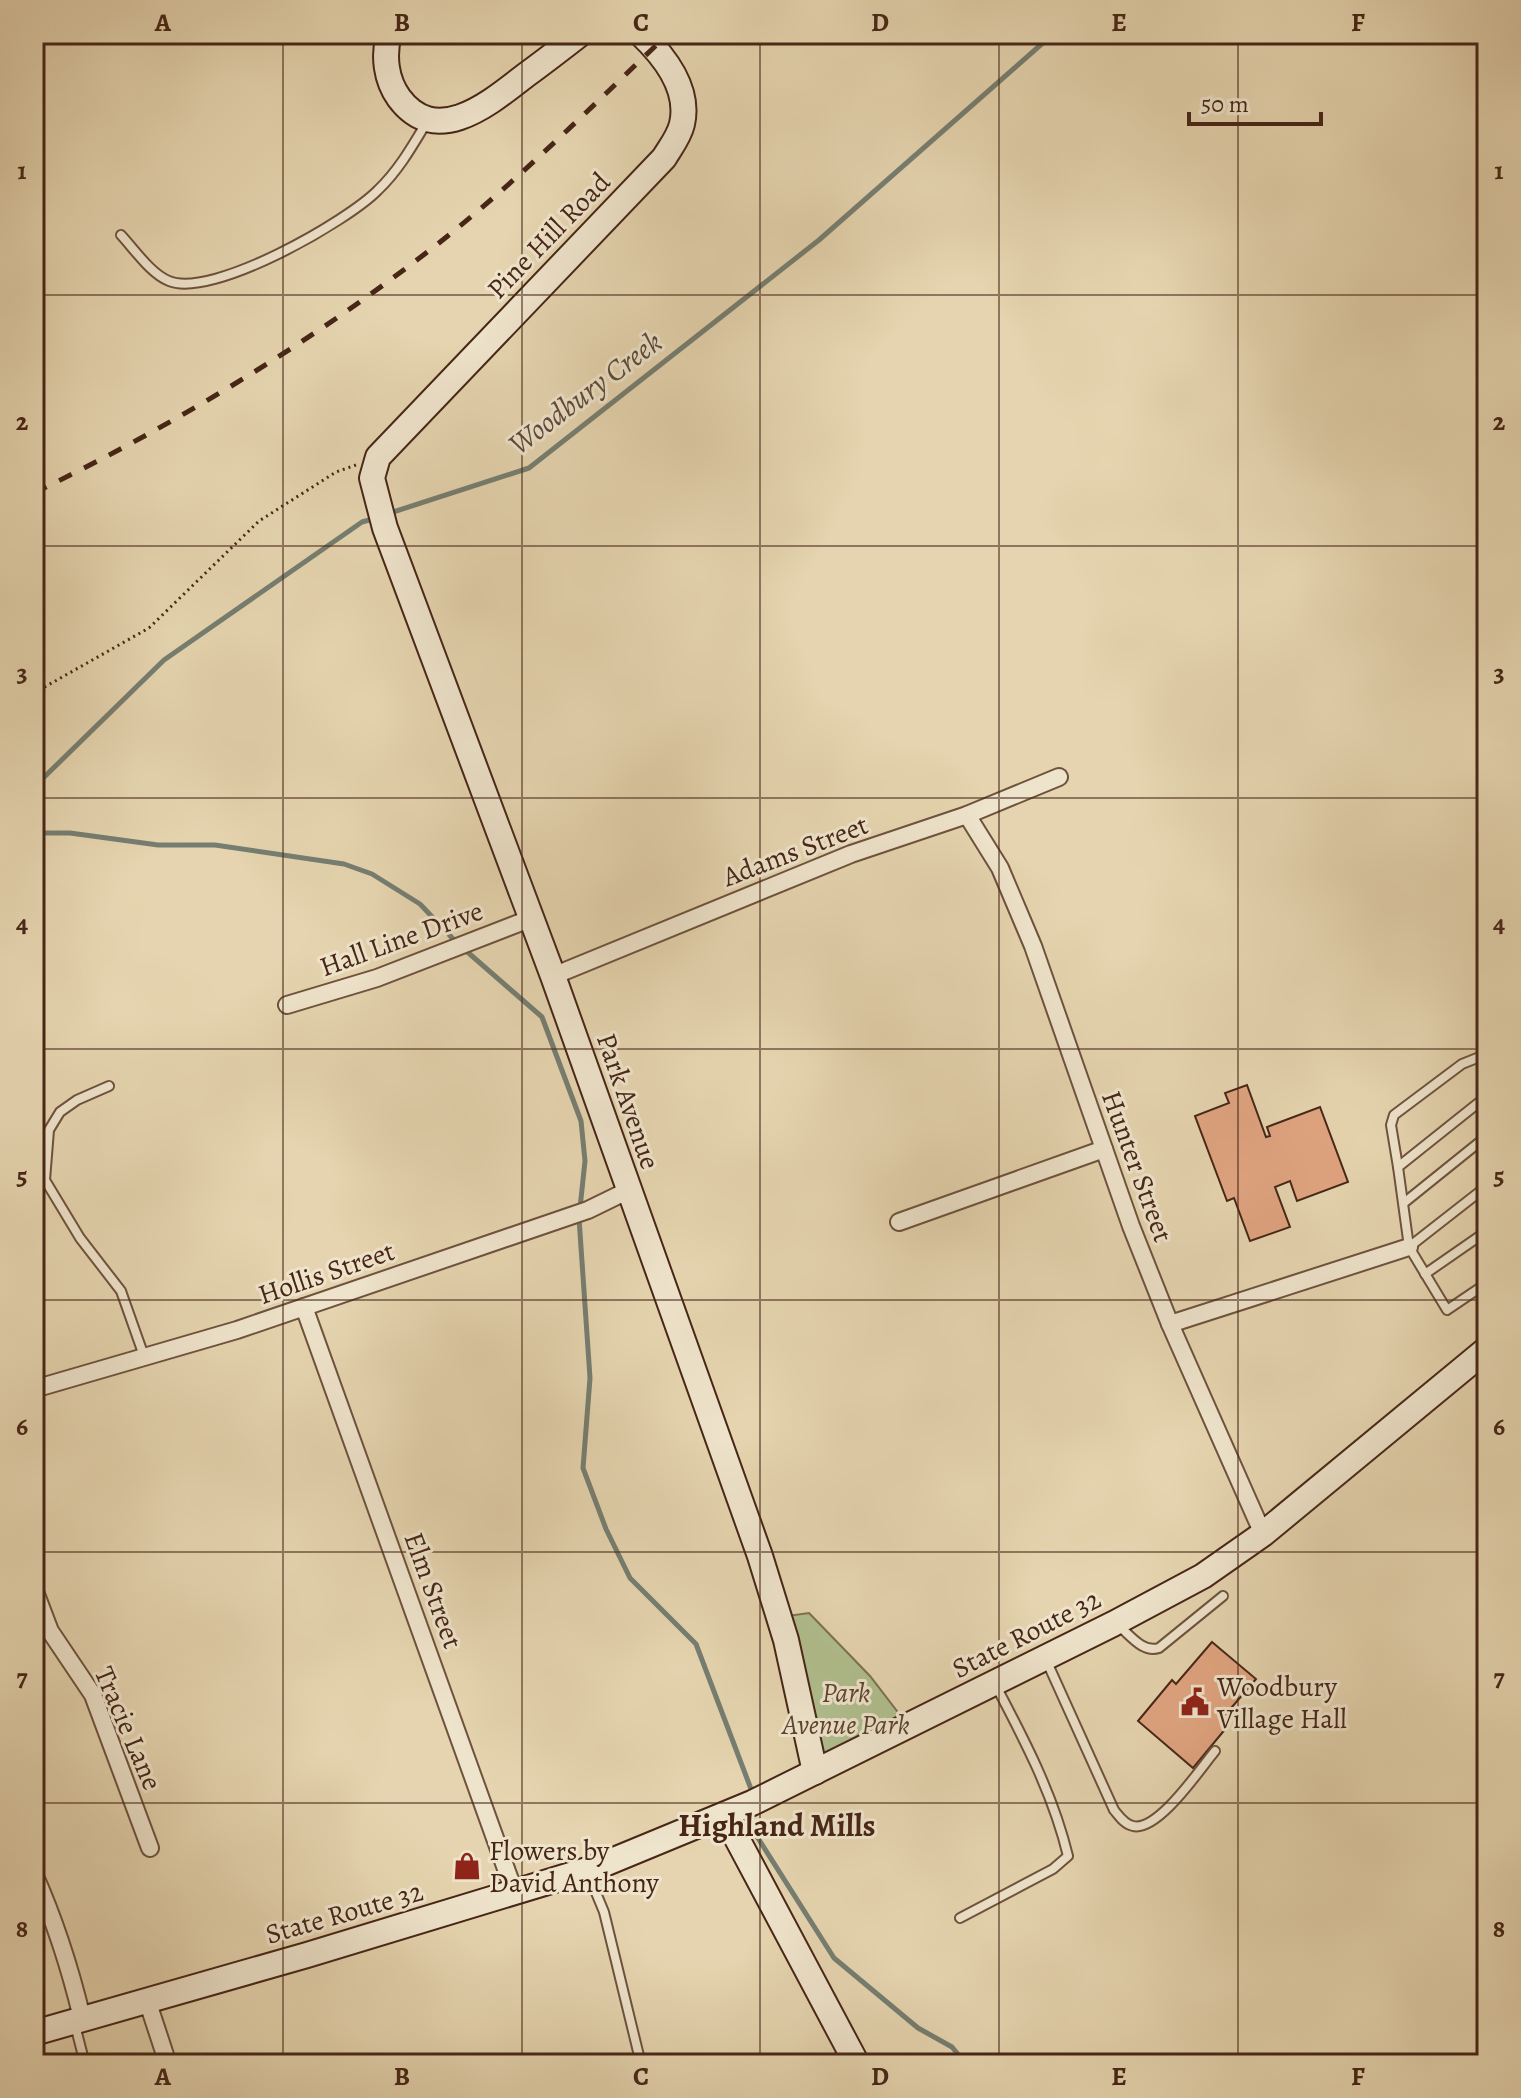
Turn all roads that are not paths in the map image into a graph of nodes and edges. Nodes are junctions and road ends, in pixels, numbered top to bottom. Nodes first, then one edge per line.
1 (389, 34) edge
2 (580, 34) edge
3 (641, 34) edge
4 (428, 120) junction
5 (121, 235) dead end
6 (378, 457) joint
7 (1059, 777) dead end
8 (967, 815) junction
9 (532, 918) junction
10 (553, 976) junction
11 (287, 1005) dead end
12 (1487, 1054) edge
13 (109, 1086) dead end
14 (1487, 1096) edge
15 (1487, 1136) edge
16 (1104, 1149) junction
17 (1398, 1167) junction
18 (1487, 1186) edge
19 (629, 1190) junction
20 (1405, 1202) junction
21 (899, 1222) dead end
22 (1487, 1231) edge
23 (1409, 1247) junction
24 (1425, 1274) junction
25 (1487, 1283) edge
26 (304, 1307) junction
27 (1170, 1324) junction
28 (1487, 1349) edge
29 (144, 1357) junction
30 (34, 1389) edge
31 (1263, 1534) junction
32 (34, 1589) edge
33 (1223, 1596) dead end
34 (1115, 1622) junction
35 (1045, 1658) junction
36 (995, 1683) junction
37 (1215, 1751) dead end
38 (815, 1772) junction
39 (725, 1816) junction
40 (150, 1848) dead end
41 (587, 1870) junction
42 (34, 1874) edge
43 (514, 1891) junction
44 (960, 1918) dead end
45 (147, 2000) junction
46 (78, 2020) junction
47 (34, 2033) edge
48 (847, 2062) edge
49 (85, 2064) edge
50 (168, 2064) edge
51 (641, 2064) edge

1 - 4 street
2 - 4 street
3 - 6 street, Pine Hill Road
4 - 5 lane
6 - 9 street, Park Avenue
7 - 8 street, Adams Street
8 - 10 street, Adams Street
8 - 16 street, Hunter Street
9 - 10 street, Park Avenue
9 - 11 street, Hall Line Drive
10 - 19 street, Park Avenue
12 - 17 lane
13 - 29 lane
14 - 17 lane
15 - 20 lane
16 - 21 street
16 - 27 street, Hunter Street
17 - 20 lane
18 - 23 lane
19 - 26 street, Hollis Street
19 - 38 street, Park Avenue
20 - 23 lane
22 - 24 lane
23 - 24 lane
23 - 27 street
24 - 25 lane
26 - 29 street, Hollis Street
26 - 43 street, Elm Street
27 - 31 street, Hunter Street
28 - 31 street, State Route 32
29 - 30 street, Hollis Street
31 - 34 street, State Route 32
32 - 40 street, Tracie Lane
33 - 34 lane
34 - 35 street, State Route 32
35 - 36 street, State Route 32
35 - 37 lane
36 - 38 street, State Route 32
36 - 44 lane
38 - 39 street, State Route 32
39 - 41 street, State Route 32
39 - 48 street
41 - 43 street, State Route 32
41 - 51 lane
42 - 46 street
43 - 45 street, State Route 32
45 - 46 street, State Route 32
45 - 50 street
46 - 47 street, State Route 32
46 - 49 lane

